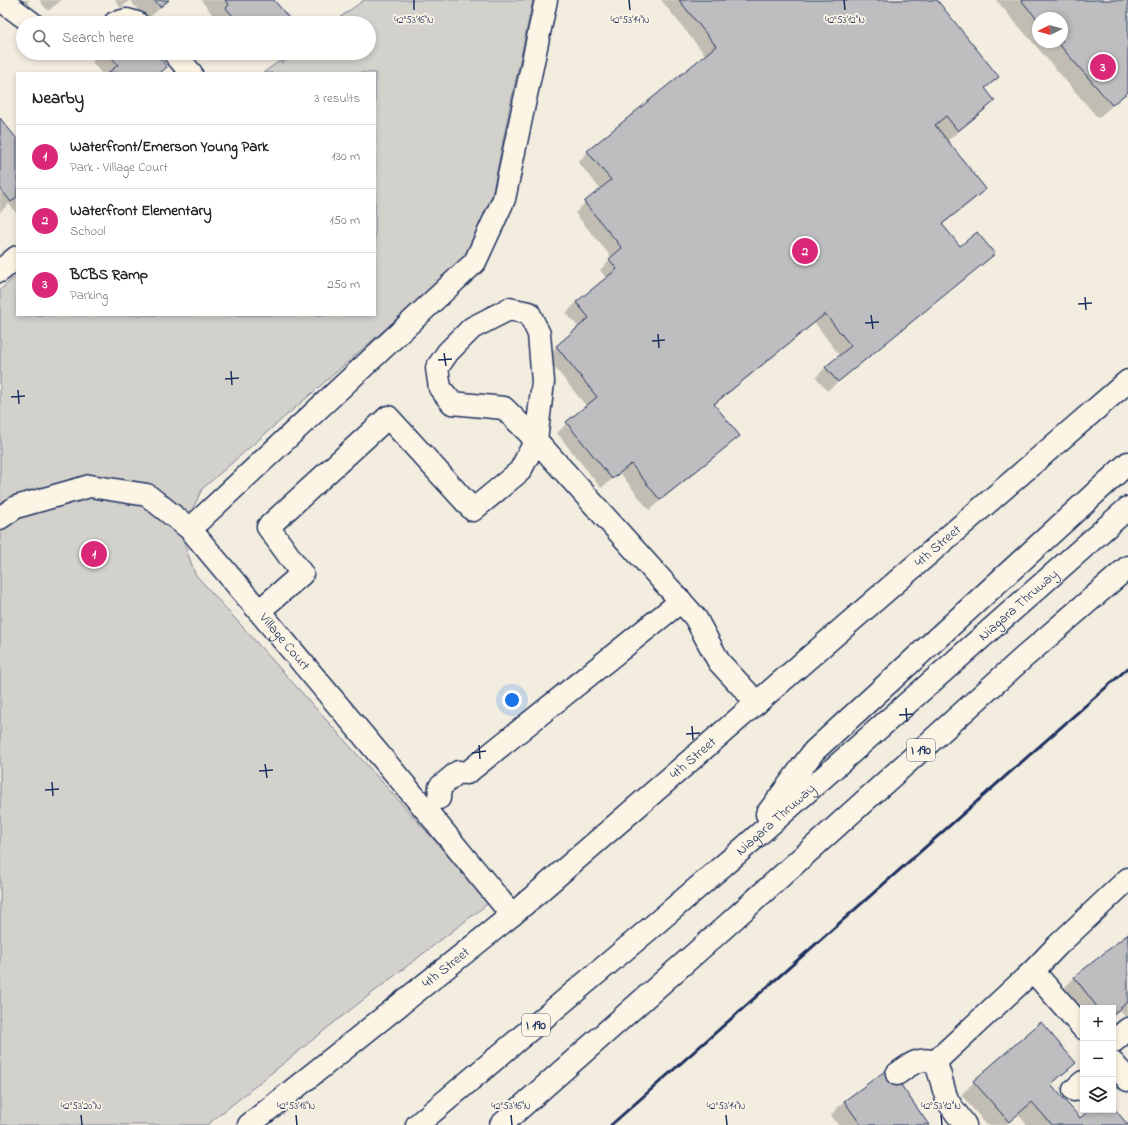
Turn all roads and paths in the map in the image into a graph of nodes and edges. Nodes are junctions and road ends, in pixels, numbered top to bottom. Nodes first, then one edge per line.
1 (1, 0) edge
2 (546, 0) edge
3 (23, 16) edge
4 (180, 60) edge
5 (190, 72) edge
6 (16, 258) edge
7 (0, 271) edge
8 (1128, 381) edge
9 (536, 440) junction
10 (1128, 463) edge
11 (1128, 508) edge
12 (0, 518) edge
13 (190, 529) junction
14 (1128, 567) edge
15 (681, 601) junction
16 (259, 611) junction
17 (757, 703) junction
18 (432, 803) junction
19 (738, 852) junction
20 (1128, 879) edge
21 (512, 915) junction
22 (1034, 971) junction
23 (1080, 1025) edge
24 (1128, 1029) edge
25 (1114, 1041) edge
26 (935, 1062) junction
27 (1116, 1066) edge
28 (897, 1074) dead end
29 (1128, 1080) edge
30 (249, 1125) edge
31 (417, 1125) edge
32 (501, 1125) edge
33 (965, 1125) edge

1 - 3 main road
2 - 13 main road
4 - 5 main road
6 - 7 main road
8 - 17 main road, 4th Street
9 - 9 main road
9 - 15 main road
9 - 16 main road
10 - 19 main road
11 - 19 main road, Niagara Thruway / I 190
12 - 13 main road, Village Court
13 - 16 main road, Village Court
14 - 32 main road, I 190
15 - 17 main road
15 - 18 main road
16 - 18 main road, Village Court
17 - 21 main road, 4th Street
18 - 21 main road, Village Court
19 - 31 main road, Niagara Thruway / I 190
20 - 22 main road
21 - 30 main road, 4th Street
22 - 23 main road
22 - 26 main road
24 - 25 main road
26 - 28 main road
26 - 33 main road
27 - 29 main road

